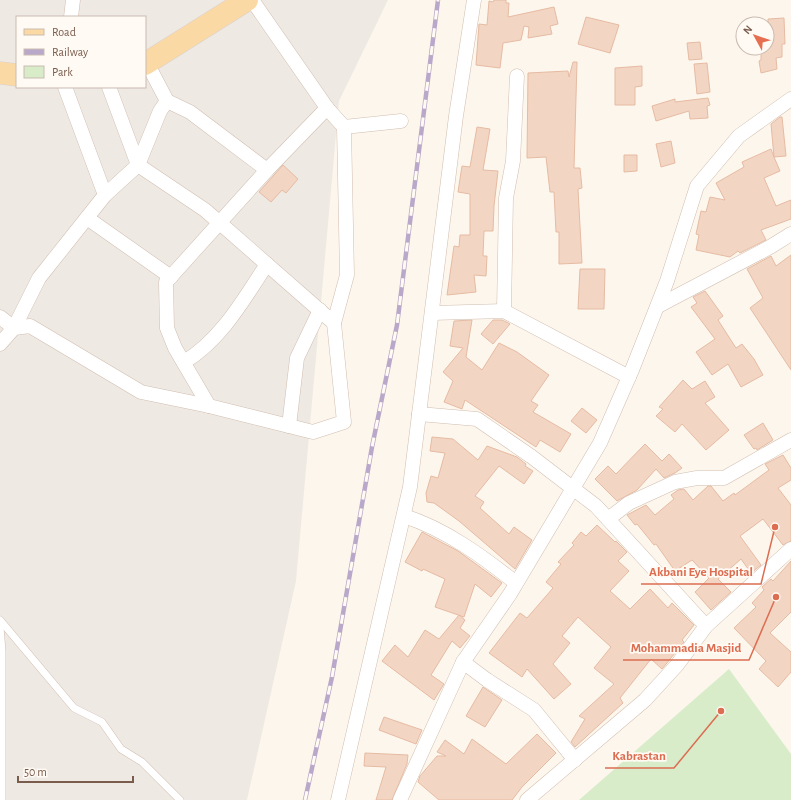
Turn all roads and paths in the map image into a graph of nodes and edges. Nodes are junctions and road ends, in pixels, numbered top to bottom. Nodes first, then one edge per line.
1 (73, 0) edge
2 (247, 0) edge
3 (252, 0) edge
4 (474, 0) edge
5 (70, 16) edge
6 (146, 63) edge
7 (0, 72) edge
8 (16, 74) edge
9 (517, 76) dead end
10 (65, 88) edge
11 (109, 88) edge
12 (791, 99) edge
13 (167, 101) junction
14 (327, 108) junction
15 (401, 121) dead end
16 (344, 127) junction
17 (138, 165) junction
18 (266, 170) junction
19 (105, 195) junction
20 (87, 218) junction
21 (219, 222) junction
22 (791, 234) edge
23 (267, 264) junction
24 (171, 277) junction
25 (658, 306) junction
26 (320, 310) junction
27 (504, 311) junction
28 (432, 313) junction
29 (0, 317) edge
30 (334, 323) junction
31 (14, 328) junction
32 (0, 344) edge
33 (184, 362) junction
34 (629, 378) junction
35 (209, 406) junction
36 (419, 414) junction
37 (289, 426) junction
38 (791, 440) edge
39 (573, 488) junction
40 (404, 516) junction
41 (608, 519) junction
42 (791, 549) edge
43 (516, 583) junction
44 (0, 620) edge
45 (706, 626) junction
46 (0, 627) edge
47 (463, 662) junction
48 (575, 760) junction
49 (2, 800) edge
50 (180, 800) edge
51 (338, 800) edge
52 (400, 800) edge
53 (527, 800) edge

1 - 5 street
2 - 6 main road
3 - 14 street
4 - 28 street
6 - 13 street
7 - 8 main road
9 - 27 street
10 - 19 street
11 - 17 street
12 - 25 street
13 - 17 street
13 - 18 street
14 - 16 street
14 - 18 street
15 - 16 street
16 - 30 street
17 - 19 street
17 - 21 street
18 - 21 street
19 - 20 street
20 - 24 street
20 - 31 street
21 - 23 street
21 - 24 street
22 - 25 street
23 - 26 street
23 - 33 street
24 - 33 street
25 - 34 street
26 - 30 street
26 - 37 street
27 - 28 street
27 - 34 street
28 - 36 street
29 - 31 street
30 - 37 street
31 - 32 street
31 - 35 street
33 - 35 street
34 - 39 street
35 - 37 street
36 - 39 street
36 - 40 street
38 - 41 street
39 - 41 street
39 - 43 street
40 - 43 street
40 - 51 street
41 - 45 street
42 - 45 street
43 - 47 street
44 - 50 lane
45 - 48 street
46 - 49 lane
47 - 48 street
47 - 52 street
48 - 53 street

